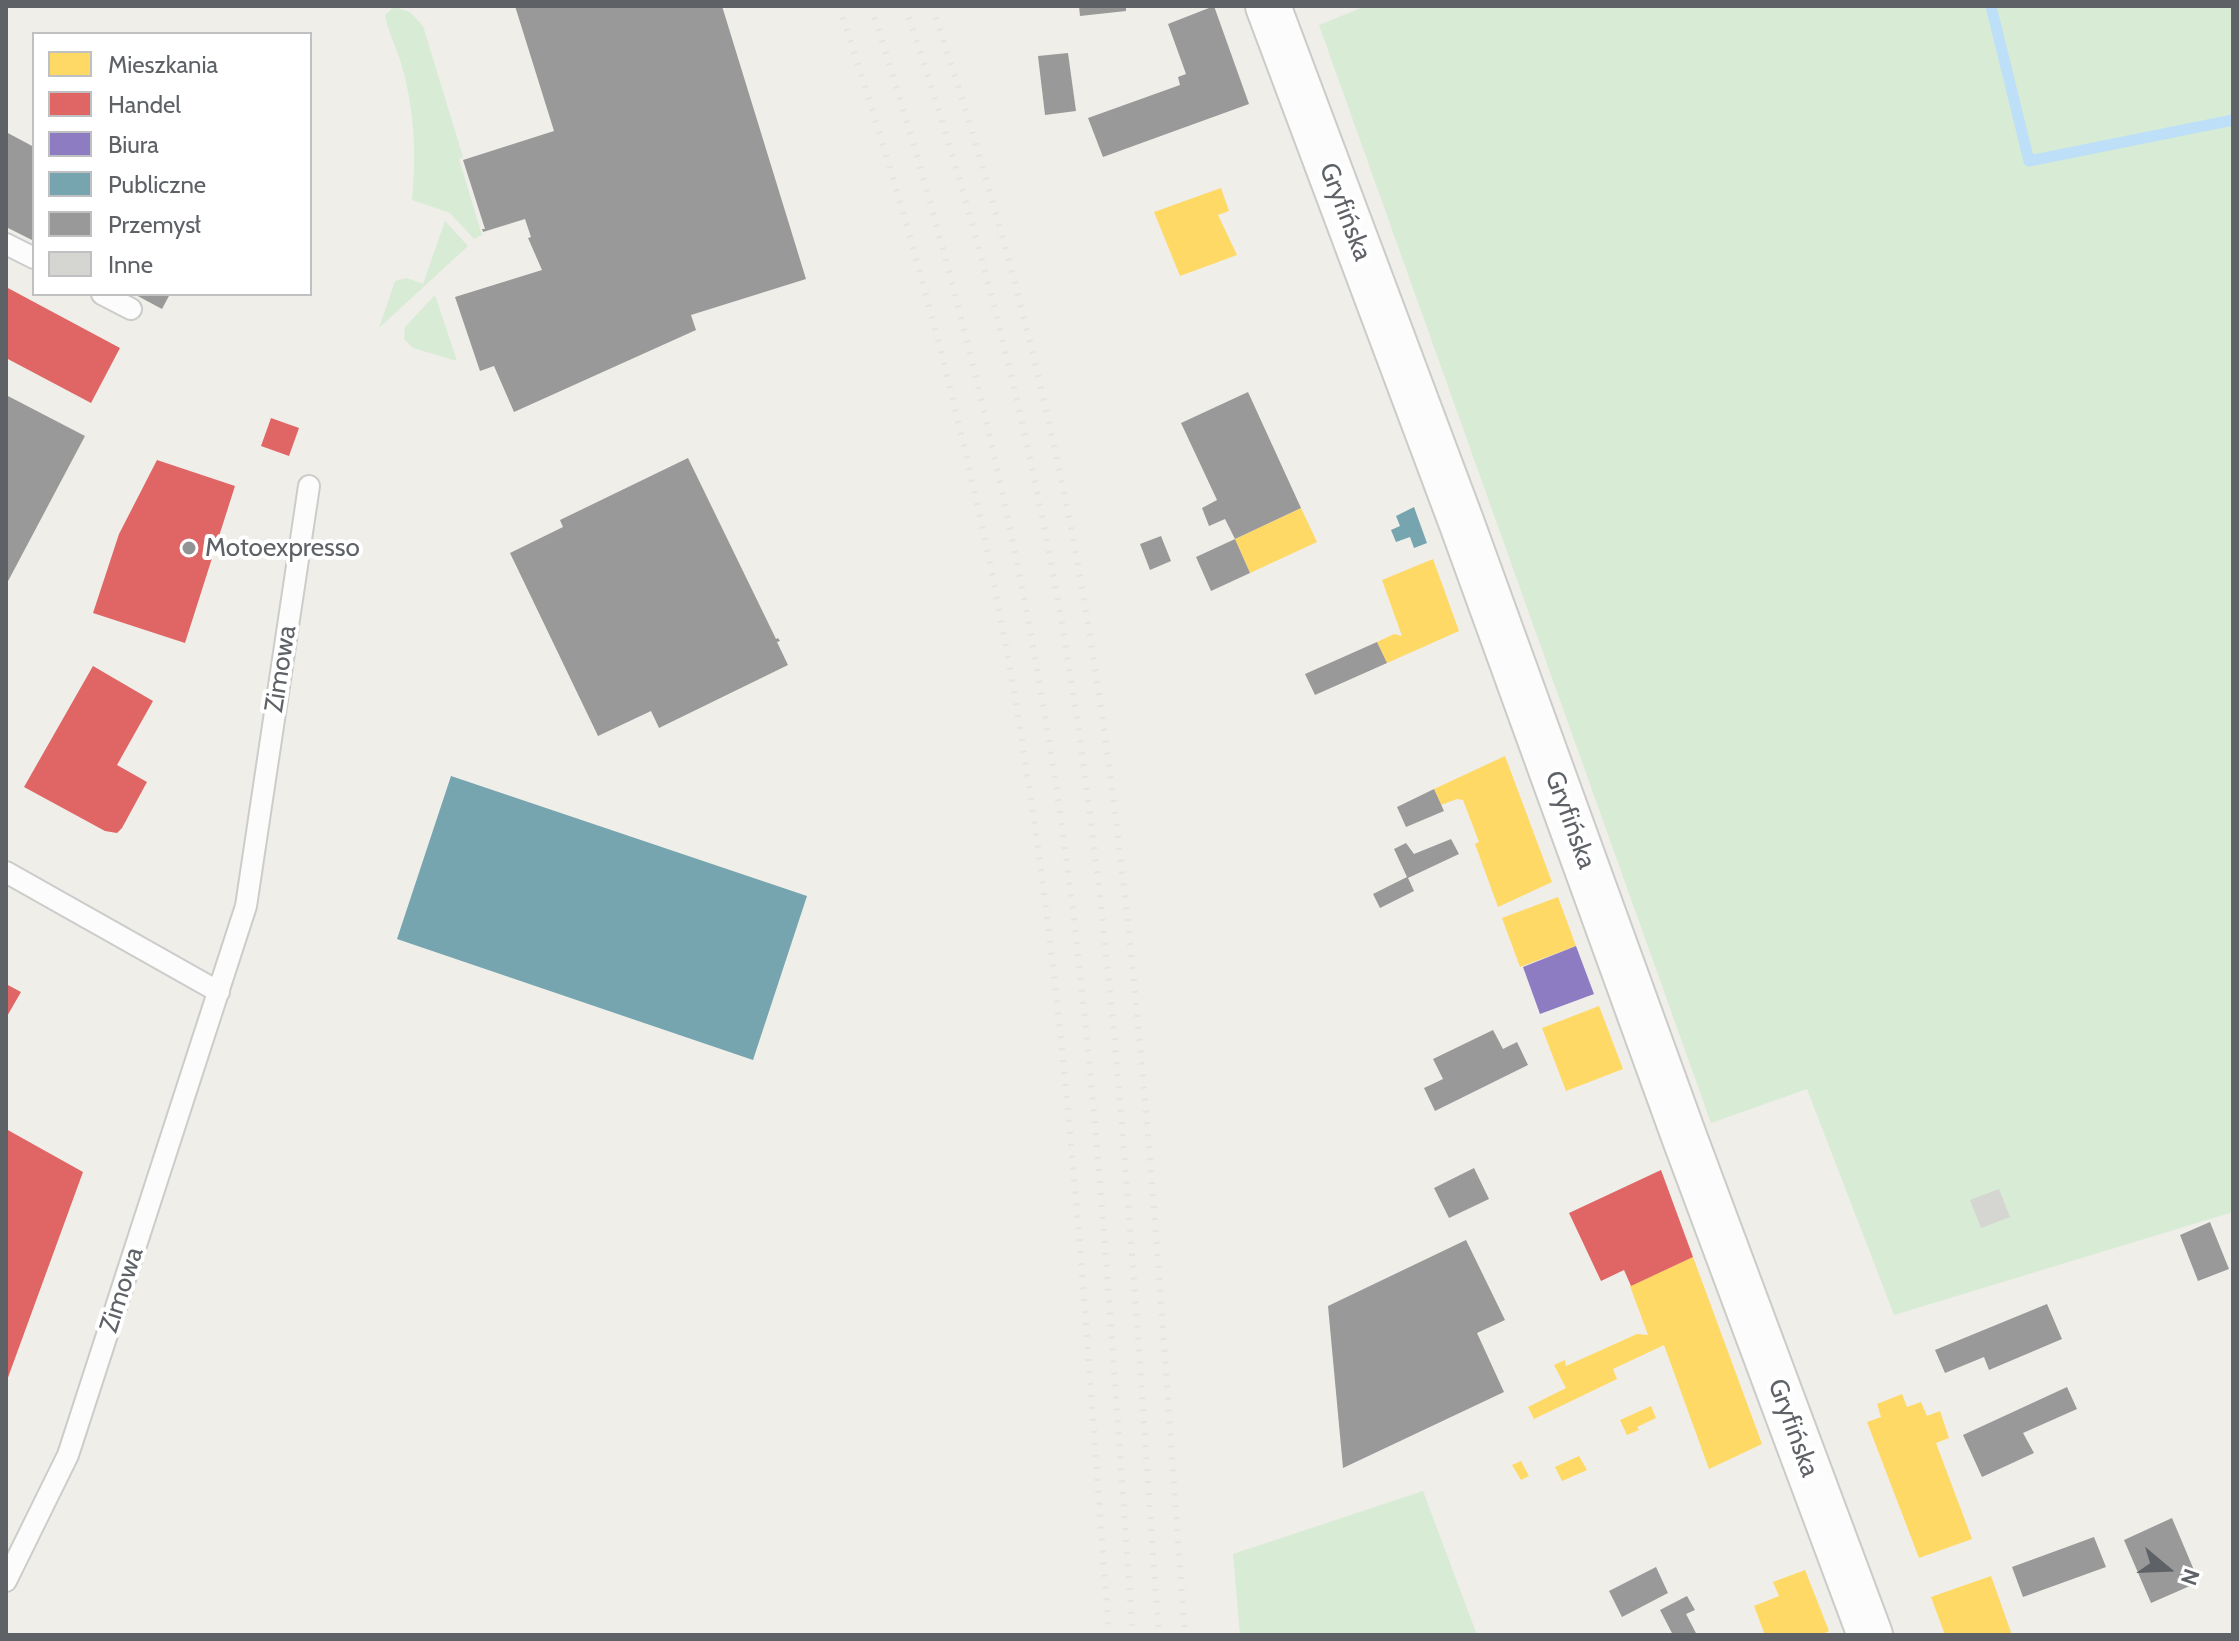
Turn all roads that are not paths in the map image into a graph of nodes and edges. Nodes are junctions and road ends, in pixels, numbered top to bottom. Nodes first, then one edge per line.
1 (1268, 6) edge
2 (6, 244) edge
3 (32, 257) edge
4 (106, 296) edge
5 (131, 309) dead end
6 (309, 486) dead end
7 (6, 872) edge
8 (219, 992) junction
9 (6, 1581) edge
10 (1870, 1635) edge

1 - 10 street, Gryfińska
2 - 3 lane
4 - 5 lane
6 - 8 lane, Zimowa
7 - 8 lane
8 - 9 lane, Zimowa

